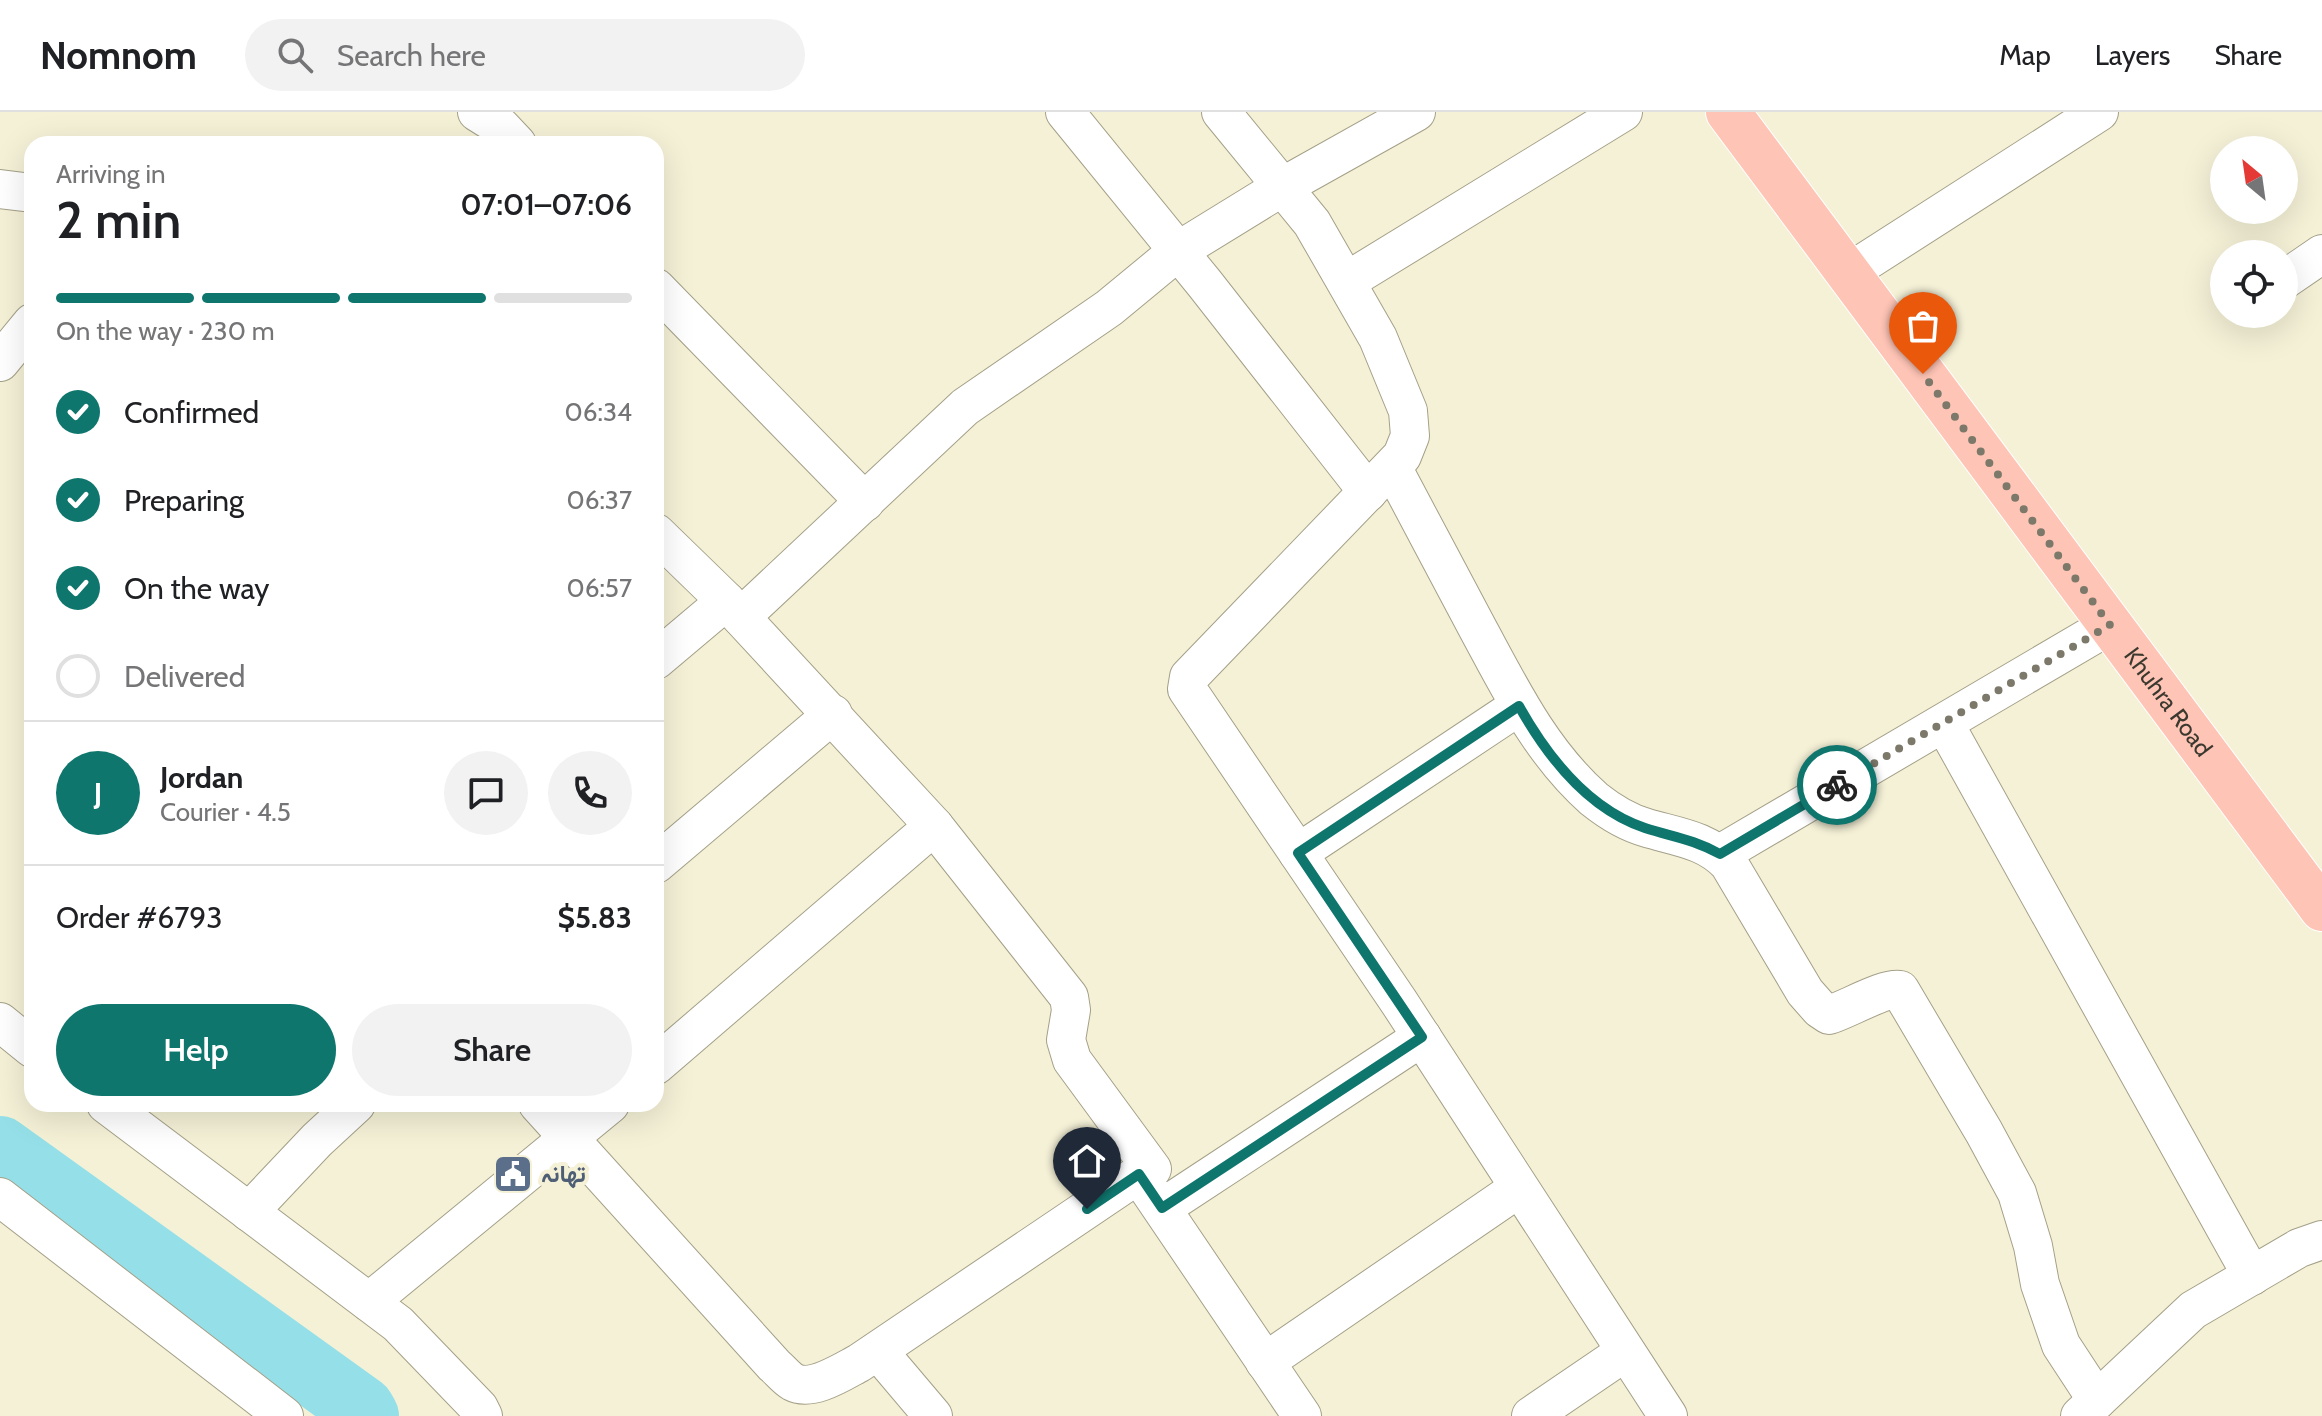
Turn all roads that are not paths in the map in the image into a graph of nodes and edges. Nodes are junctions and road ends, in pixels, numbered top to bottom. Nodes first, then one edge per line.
1 (477, 112) edge
2 (1065, 112) edge
3 (1221, 112) edge
4 (1416, 112) edge
5 (1623, 112) edge
6 (1728, 112) edge
7 (2099, 112) edge
8 (509, 136) edge
9 (1282, 187) junction
10 (0, 189) edge
11 (24, 192) edge
12 (1178, 251) junction
13 (2322, 254) edge
14 (2298, 270) edge
15 (1848, 273) junction
16 (1347, 281) junction
17 (664, 296) edge
18 (24, 333) edge
19 (0, 362) edge
20 (1380, 480) junction
21 (865, 502) junction
22 (664, 541) edge
23 (734, 609) junction
24 (2110, 625) junction
25 (664, 655) edge
26 (1519, 706) junction
27 (833, 714) junction
28 (1944, 723) junction
29 (934, 826) junction
30 (1298, 853) junction
31 (1720, 854) junction
32 (664, 857) edge
33 (2322, 909) edge
34 (0, 1022) edge
35 (1422, 1037) junction
36 (24, 1042) edge
37 (664, 1058) edge
38 (124, 1112) edge
39 (347, 1112) edge
40 (546, 1112) edge
41 (601, 1112) edge
42 (570, 1138) junction
43 (1139, 1174) junction
44 (1519, 1188) junction
45 (0, 1197) edge
46 (1162, 1208) junction
47 (249, 1212) junction
48 (2322, 1240) edge
49 (2252, 1276) junction
50 (369, 1302) junction
51 (878, 1351) junction
52 (1625, 1352) junction
53 (1265, 1362) junction
54 (2089, 1408) edge
55 (284, 1416) edge
56 (483, 1416) edge
57 (933, 1416) edge
58 (1302, 1416) edge
59 (1531, 1416) edge
60 (1668, 1416) edge

1 - 8 street
2 - 12 street
3 - 9 street
4 - 9 street
5 - 16 street
6 - 15 main road, Khuhra Road
7 - 15 street
9 - 12 street
9 - 16 street
10 - 11 street
12 - 20 street
12 - 21 street
13 - 14 street
15 - 24 main road, Khuhra Road
16 - 20 street
17 - 21 street
18 - 19 street
20 - 26 street
20 - 30 street
21 - 23 street
22 - 23 street
23 - 25 street
23 - 27 street
24 - 28 street
24 - 33 main road, Khuhra Road
26 - 30 street
26 - 31 street
27 - 29 street
27 - 32 street
28 - 31 street
28 - 49 street
29 - 37 street
29 - 43 street
30 - 35 street
31 - 54 street
34 - 36 street
35 - 44 street
35 - 46 street
38 - 47 street
39 - 47 street
40 - 42 street
41 - 42 street
42 - 50 street
42 - 51 street
43 - 46 street
43 - 51 street
44 - 52 street
44 - 53 street
45 - 55 street
46 - 53 street
47 - 50 street
48 - 49 street
49 - 54 street
50 - 56 street
51 - 57 street
52 - 59 street
52 - 60 street
53 - 58 street

